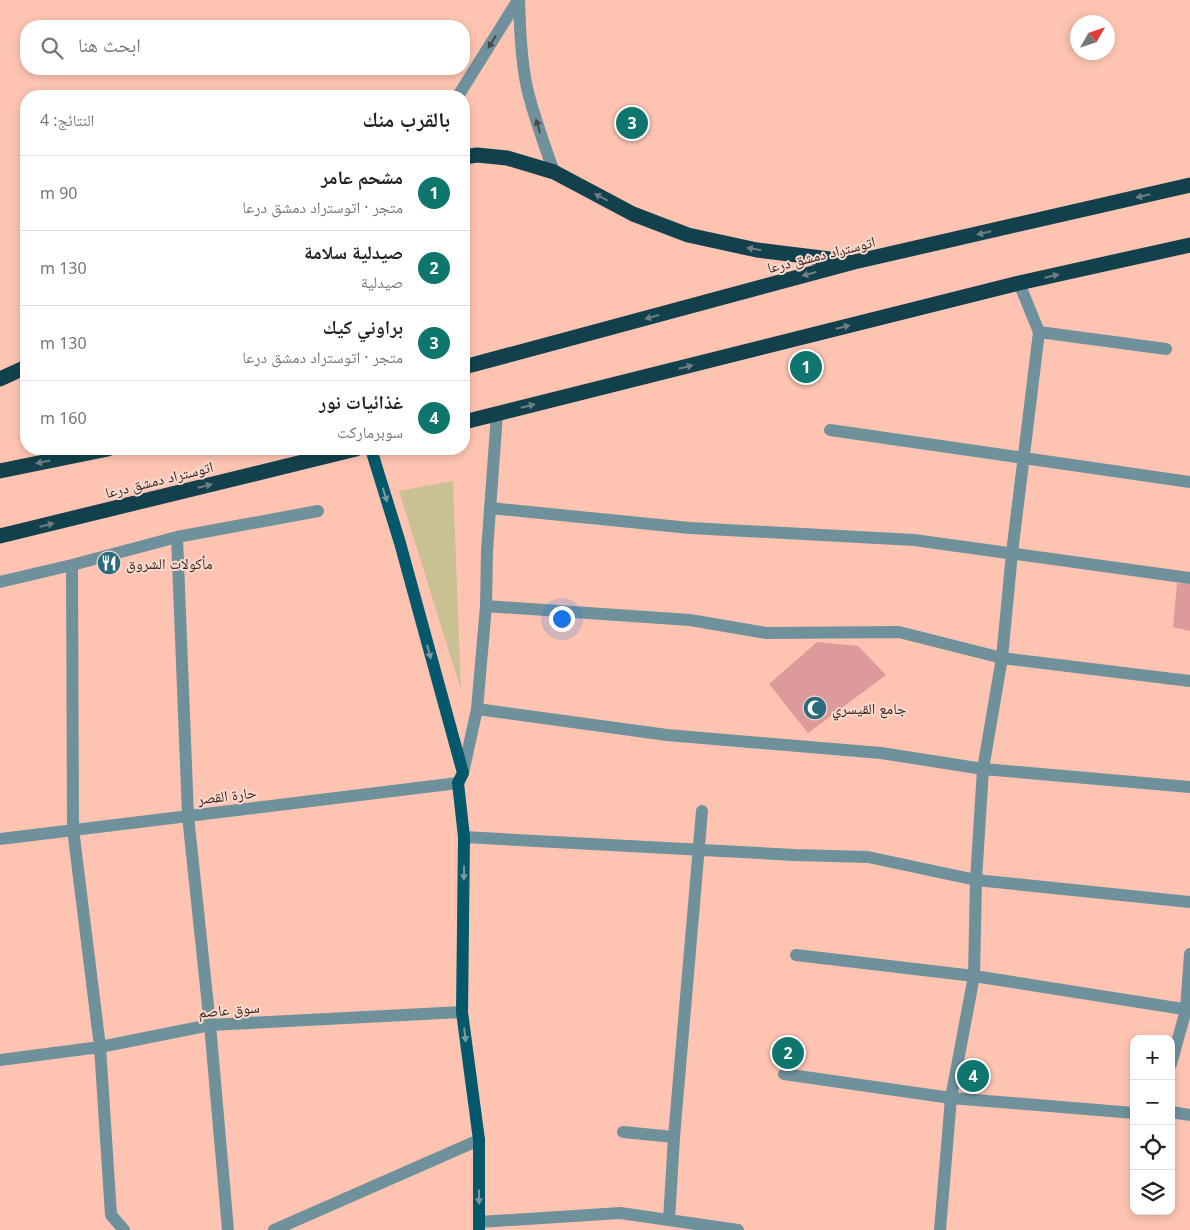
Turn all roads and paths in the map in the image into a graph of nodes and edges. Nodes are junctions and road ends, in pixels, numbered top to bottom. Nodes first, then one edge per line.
1 (518, 0) edge
2 (462, 90) edge
3 (470, 156) edge
4 (554, 172) junction
5 (1190, 186) edge
6 (1190, 245) edge
7 (854, 262) junction
8 (1019, 283) junction
9 (1039, 332) junction
10 (1166, 349) dead end
11 (470, 365) edge
12 (20, 370) edge
13 (0, 379) edge
14 (497, 414) junction
15 (470, 421) edge
16 (830, 430) dead end
17 (77, 455) edge
18 (331, 455) edge
19 (373, 455) edge
20 (1024, 458) junction
21 (0, 470) edge
22 (1190, 482) edge
23 (490, 508) junction
24 (318, 511) dead end
25 (0, 536) edge
26 (177, 537) junction
27 (1012, 553) junction
28 (72, 565) junction
29 (1190, 578) edge
30 (0, 582) edge
31 (486, 606) junction
32 (1002, 658) junction
33 (1190, 681) edge
34 (477, 709) junction
35 (983, 769) junction
36 (460, 778) junction
37 (1190, 787) edge
38 (702, 810) dead end
39 (188, 816) junction
40 (73, 830) junction
41 (464, 837) junction
42 (0, 839) edge
43 (699, 850) junction
44 (976, 880) junction
45 (1190, 902) edge
46 (1190, 954) edge
47 (796, 955) dead end
48 (974, 976) junction
49 (1188, 1010) edge
50 (462, 1012) junction
51 (210, 1025) junction
52 (100, 1046) junction
53 (1175, 1051) edge
54 (0, 1060) edge
55 (784, 1074) dead end
56 (951, 1098) junction
57 (1175, 1113) edge
58 (1130, 1114) edge
59 (1190, 1115) edge
60 (623, 1132) dead end
61 (674, 1137) junction
62 (479, 1140) junction
63 (669, 1220) junction
64 (479, 1226) edge
65 (124, 1230) edge
66 (228, 1230) edge
67 (274, 1230) edge
68 (738, 1230) edge
69 (940, 1230) edge

1 -> 2 street
4 -> 1 street
3 - 4 highway
7 -> 4 highway
5 -> 7 highway, اتوستراد دمشق درعا
8 -> 6 highway
7 -> 11 highway, اتوستراد دمشق درعا
8 - 9 street
14 -> 8 highway
9 - 10 street
9 - 20 street
12 - 13 highway
14 - 15 highway
14 - 23 street
16 - 20 street
17 -> 21 highway
25 -> 18 highway, اتوستراد دمشق درعا
19 -> 36 main road
20 - 22 street
20 - 27 street
23 - 27 street
23 - 31 street
24 - 26 street
26 - 28 street
26 - 39 street
27 - 29 street
27 - 32 street
28 - 30 street
28 - 40 street
31 - 32 street
31 - 34 street
32 - 33 street
32 - 35 street
34 - 35 street
34 - 36 street
35 - 37 street
35 - 44 street
36 - 39 street, حارة القصر
36 - 41 main road
38 - 43 street
39 - 40 street, حارة القصر
39 - 51 street
40 - 42 street, حارة القصر
40 - 52 street
41 - 43 street
41 -> 50 main road
43 - 44 street
43 - 61 street
44 - 45 street
44 - 48 street
46 - 49 street
47 - 48 street
48 - 49 street
48 - 56 street
49 - 53 street
50 - 51 street, سوق عاصم
50 -> 62 main road
51 - 52 street, سوق عاصم
51 - 66 street
52 - 54 street, سوق عاصم
52 - 65 street
55 - 56 street
56 - 58 street
56 - 69 street
57 - 59 street
60 - 61 street
61 - 63 street
62 -> 64 main road
62 - 67 street
63 - 64 street
63 - 68 street

